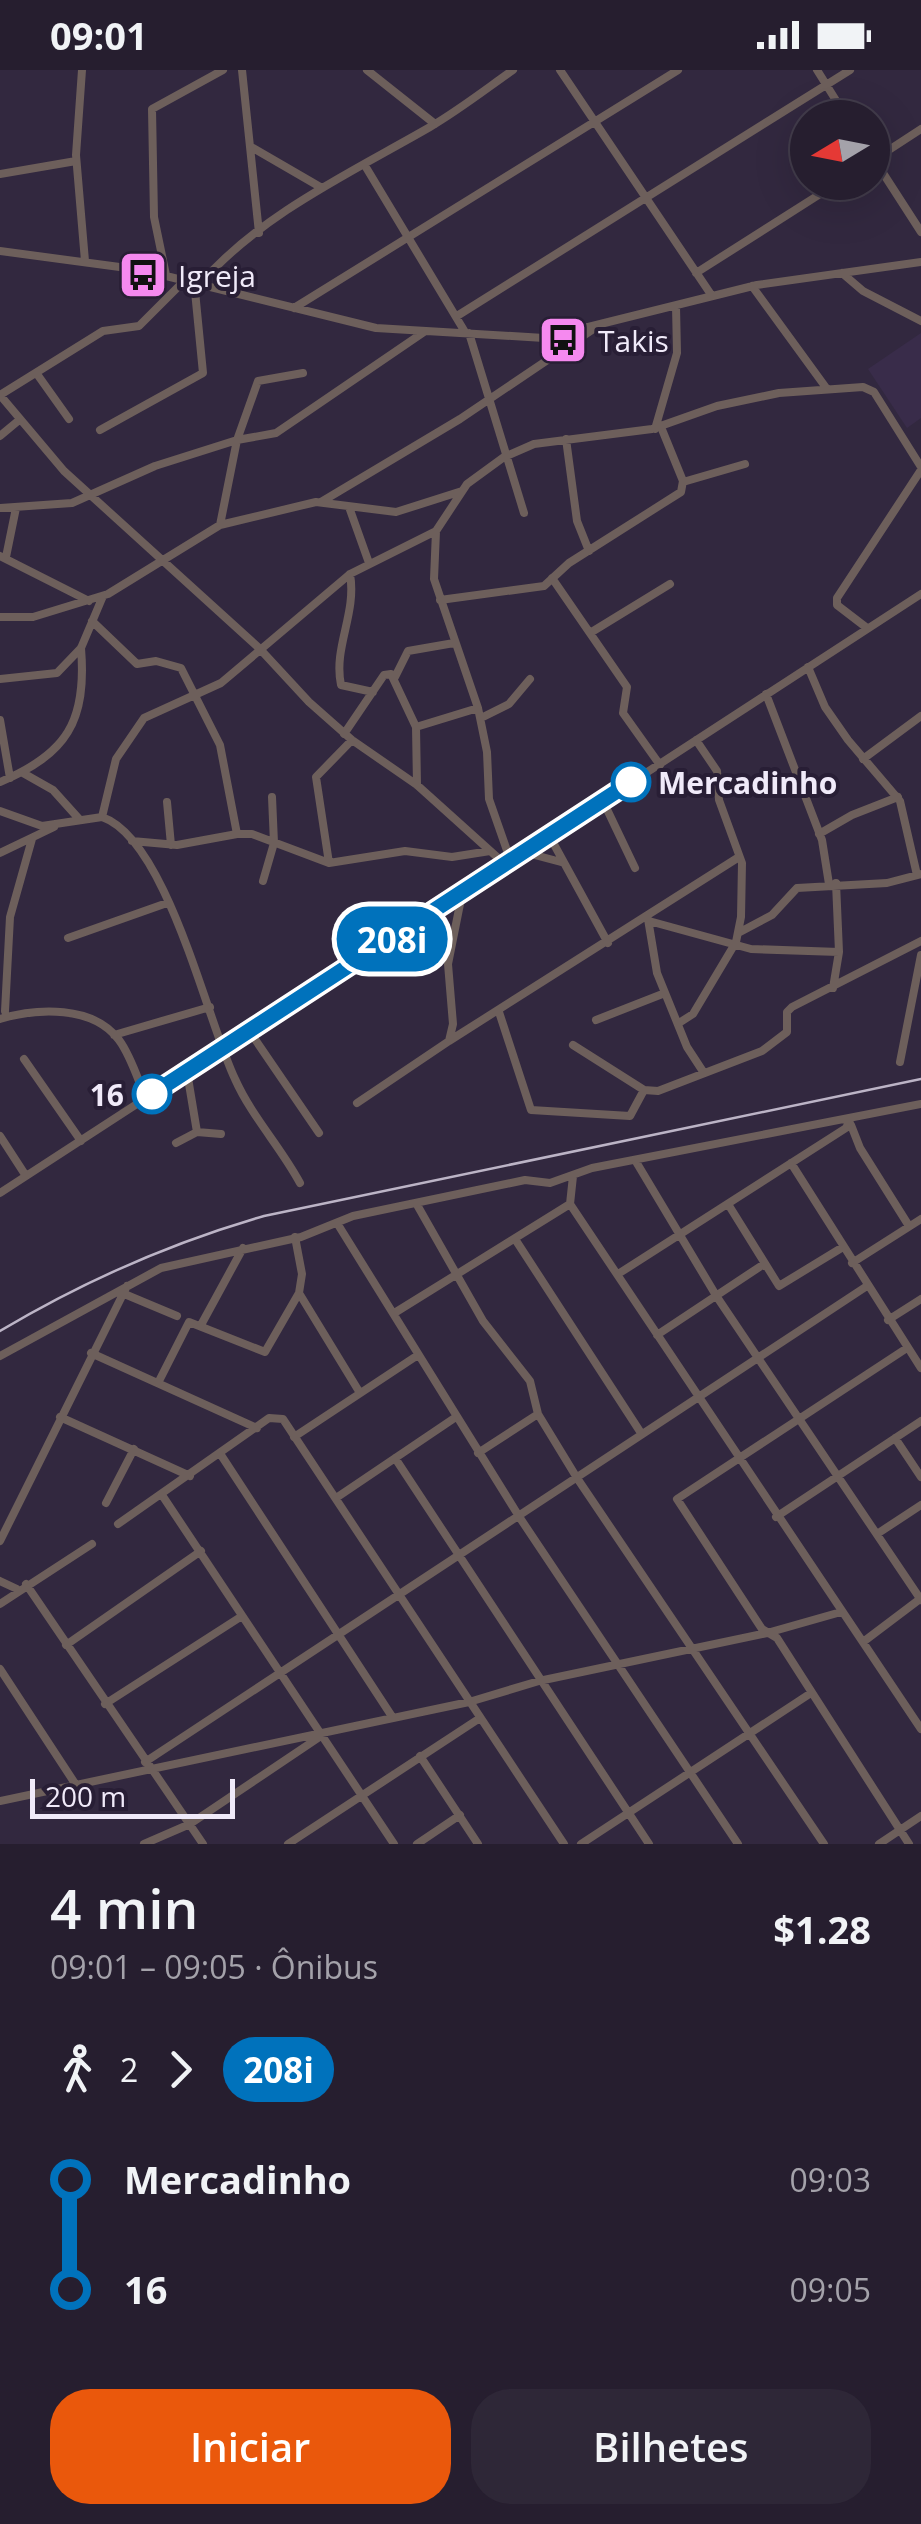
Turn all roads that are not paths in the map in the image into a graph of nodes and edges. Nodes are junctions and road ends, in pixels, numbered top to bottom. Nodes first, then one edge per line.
1 (82, 70) edge
2 (223, 70) edge
3 (242, 70) edge
4 (367, 70) edge
5 (513, 70) edge
6 (560, 70) edge
7 (678, 70) edge
8 (817, 70) edge
9 (850, 70) edge
10 (379, 73) edge
11 (826, 85) junction
12 (836, 100) edge
13 (435, 124) junction
14 (594, 124) junction
15 (921, 129) edge
16 (253, 148) junction
17 (890, 148) edge
18 (76, 161) junction
19 (364, 164) junction
20 (0, 174) edge
21 (890, 185) edge
22 (322, 188) junction
23 (647, 200) junction
24 (811, 200) edge
25 (259, 232) junction
26 (921, 232) edge
27 (411, 239) junction
28 (0, 251) edge
29 (85, 261) junction
30 (921, 262) edge
31 (696, 273) junction
32 (842, 274) junction
33 (166, 275) junction
34 (194, 281) junction
35 (752, 286) junction
36 (712, 296) junction
37 (676, 306) junction
38 (294, 308) junction
39 (457, 316) junction
40 (920, 321) edge
41 (596, 327) junction
42 (424, 332) junction
43 (467, 333) junction
44 (304, 373) dead end
45 (38, 374) junction
46 (827, 389) junction
47 (0, 395) edge
48 (490, 399) junction
49 (68, 419) dead end
50 (18, 421) junction
51 (658, 428) junction
52 (100, 430) dead end
53 (0, 436) edge
54 (566, 438) junction
55 (236, 440) junction
56 (504, 456) junction
57 (745, 464) dead end
58 (921, 468) edge
59 (683, 482) junction
60 (462, 492) junction
61 (89, 495) junction
62 (321, 502) junction
63 (0, 508) edge
64 (16, 508) junction
65 (349, 508) junction
66 (524, 513) dead end
67 (220, 525) junction
68 (436, 531) junction
69 (589, 551) junction
70 (3, 556) edge
71 (162, 562) junction
72 (369, 563) junction
73 (350, 574) junction
74 (552, 578) junction
75 (670, 584) dead end
76 (921, 594) edge
77 (104, 596) junction
78 (89, 600) junction
79 (440, 600) junction
80 (0, 617) edge
81 (92, 620) junction
82 (867, 628) junction
83 (590, 633) junction
84 (454, 643) junction
85 (80, 648) junction
86 (259, 648) junction
87 (808, 667) junction
88 (394, 676) junction
89 (0, 679) edge
90 (530, 680) dead end
91 (373, 692) junction
92 (766, 694) junction
93 (199, 696) junction
94 (479, 713) junction
95 (921, 716) edge
96 (0, 720) edge
97 (416, 727) junction
98 (344, 734) junction
99 (352, 740) junction
100 (696, 740) junction
101 (864, 759) junction
102 (660, 764) junction
103 (22, 772) junction
104 (10, 778) junction
105 (0, 782) edge
106 (417, 785) junction
107 (272, 797) dead end
108 (898, 797) junction
109 (603, 801) junction
110 (167, 802) dead end
111 (0, 812) edge
112 (102, 817) junction
113 (80, 820) junction
114 (60, 824) junction
115 (237, 834) junction
116 (820, 834) junction
117 (550, 836) junction
118 (32, 840) junction
119 (132, 841) junction
120 (274, 843) junction
121 (171, 845) junction
122 (490, 851) junction
123 (526, 852) junction
124 (0, 853) edge
125 (739, 857) junction
126 (329, 862) junction
127 (561, 862) junction
128 (509, 864) junction
129 (635, 868) dead end
130 (919, 874) edge
131 (262, 881) dead end
132 (832, 884) junction
133 (462, 894) junction
134 (168, 903) junction
135 (648, 918) junction
136 (740, 932) junction
137 (68, 938) dead end
138 (921, 941) edge
139 (736, 942) junction
140 (608, 943) junction
141 (839, 952) junction
142 (921, 955) edge
143 (832, 988) junction
144 (665, 993) junction
145 (210, 1006) junction
146 (498, 1012) junction
147 (5, 1013) edge
148 (596, 1020) dead end
149 (680, 1024) junction
150 (250, 1032) junction
151 (114, 1035) junction
152 (449, 1041) junction
153 (574, 1045) dead end
154 (222, 1050) junction
155 (24, 1059) dead end
156 (900, 1062) dead end
157 (187, 1072) junction
158 (704, 1072) junction
159 (644, 1090) junction
160 (146, 1099) junction
161 (357, 1102) dead end
162 (919, 1108) edge
163 (849, 1124) junction
164 (197, 1132) junction
165 (318, 1132) dead end
166 (221, 1134) dead end
167 (0, 1136) edge
168 (81, 1141) junction
169 (176, 1143) dead end
170 (635, 1160) junction
171 (791, 1163) junction
172 (26, 1176) junction
173 (573, 1176) junction
174 (300, 1182) dead end
175 (0, 1193) edge
176 (416, 1203) junction
177 (570, 1204) junction
178 (728, 1204) junction
179 (921, 1219) edge
180 (336, 1223) junction
181 (909, 1226) junction
182 (681, 1233) junction
183 (296, 1237) junction
184 (515, 1239) junction
185 (843, 1247) junction
186 (242, 1248) junction
187 (852, 1263) junction
188 (764, 1264) junction
189 (454, 1273) junction
190 (618, 1274) junction
191 (130, 1282) junction
192 (867, 1286) junction
193 (122, 1293) junction
194 (298, 1293) junction
195 (717, 1297) junction
196 (921, 1300) edge
197 (396, 1312) junction
198 (177, 1316) dead end
199 (888, 1320) junction
200 (201, 1325) junction
201 (657, 1335) junction
202 (907, 1348) junction
203 (92, 1353) junction
204 (418, 1355) junction
205 (0, 1356) edge
206 (758, 1358) junction
207 (921, 1368) edge
208 (158, 1383) junction
209 (360, 1394) junction
210 (697, 1397) junction
211 (538, 1414) junction
212 (60, 1417) junction
213 (456, 1418) junction
214 (798, 1418) junction
215 (921, 1421) edge
216 (257, 1428) junction
217 (641, 1433) junction
218 (294, 1437) junction
219 (896, 1438) junction
220 (134, 1449) junction
221 (478, 1452) junction
222 (221, 1455) junction
223 (395, 1458) junction
224 (738, 1458) junction
225 (190, 1476) junction
226 (921, 1477) edge
227 (577, 1478) junction
228 (838, 1478) junction
229 (162, 1495) junction
230 (336, 1498) junction
231 (106, 1503) dead end
232 (921, 1504) edge
233 (776, 1516) junction
234 (520, 1518) junction
235 (118, 1524) dead end
236 (877, 1534) junction
237 (0, 1541) edge
238 (92, 1544) dead end
239 (200, 1551) junction
240 (460, 1557) junction
241 (0, 1580) edge
242 (21, 1587) junction
243 (402, 1595) junction
244 (921, 1600) edge
245 (0, 1604) edge
246 (841, 1612) junction
247 (242, 1616) junction
248 (768, 1633) junction
249 (339, 1635) junction
250 (863, 1642) junction
251 (66, 1645) junction
252 (693, 1646) junction
253 (616, 1664) junction
254 (0, 1669) edge
255 (280, 1673) junction
256 (538, 1681) junction
257 (810, 1693) junction
258 (469, 1702) junction
259 (105, 1704) junction
260 (393, 1718) junction
261 (480, 1718) junction
262 (921, 1729) edge
263 (751, 1734) junction
264 (322, 1735) junction
265 (420, 1756) junction
266 (148, 1766) junction
267 (690, 1773) junction
268 (69, 1774) junction
269 (76, 1784) junction
270 (65, 1787) junction
271 (362, 1795) junction
272 (0, 1801) edge
273 (629, 1814) junction
274 (460, 1815) junction
275 (921, 1816) edge
276 (190, 1824) junction
277 (900, 1830) junction
278 (144, 1844) edge
279 (202, 1844) edge
280 (288, 1844) edge
281 (394, 1844) edge
282 (417, 1844) edge
283 (478, 1844) edge
284 (564, 1844) edge
285 (581, 1844) edge
286 (649, 1844) edge
287 (738, 1844) edge
288 (824, 1844) edge
289 (879, 1844) edge
290 (909, 1844) edge

1 - 18 street
2 - 33 street
3 - 16 street
4 - 10 street
5 - 13 street
6 - 14 street
7 - 14 street
8 - 11 street
9 - 11 street
10 - 13 street
11 - 12 street
11 - 23 street
13 - 19 street
14 - 23 street
14 - 27 street
15 - 17 street
16 - 22 street
16 - 25 street
18 - 20 street
18 - 29 street
19 - 22 street
19 - 27 street
21 - 26 street
22 - 25 street
23 - 31 street
23 - 39 street
24 - 31 street
25 - 34 street
27 - 38 street
27 - 39 street
28 - 29 street
29 - 33 street
30 - 32 street
31 - 36 street
32 - 35 street
32 - 40 street
33 - 34 street
34 - 38 street
34 - 45 street
34 - 52 street
35 - 36 street
35 - 46 street
36 - 37 street
37 - 41 street
37 - 51 street
38 - 42 street
39 - 43 street
41 - 43 street
41 - 48 street
42 - 43 street
42 - 55 street
43 - 48 street
44 - 55 street
45 - 47 street
45 - 49 street
46 - 51 street
46 - 58 street
47 - 50 street
48 - 56 street
48 - 62 street
50 - 53 street
50 - 61 street
51 - 54 street
51 - 59 street
54 - 56 street
54 - 69 street
55 - 61 street
55 - 67 street
56 - 60 street
56 - 66 street
57 - 59 street
58 - 82 street
59 - 69 street
60 - 65 street
60 - 68 street
61 - 64 street
61 - 71 street
62 - 65 street
62 - 67 street
63 - 64 street
64 - 70 street
65 - 72 street
67 - 71 street
68 - 72 street
68 - 79 street
69 - 74 street
70 - 78 street
71 - 77 street
71 - 86 street
72 - 73 street
73 - 86 street
73 - 91 street
74 - 79 street
74 - 83 street
75 - 83 street
76 - 82 street
77 - 78 street
77 - 81 street
78 - 80 street
79 - 84 street
81 - 85 street
81 - 93 street
82 - 87 street
83 - 102 street
84 - 88 street
84 - 94 street
85 - 89 street
85 - 103 street
86 - 93 street
86 - 98 street
87 - 92 street
87 - 101 street
88 - 91 street
88 - 97 street
90 - 94 street
91 - 98 street
92 - 100 street
92 - 116 street
93 - 112 street
93 - 115 street
94 - 97 street
94 - 128 street
95 - 101 street
96 - 104 street
97 - 106 street
98 - 99 street
99 - 106 street
99 - 126 street
100 - 102 street
100 - 125 street
101 - 108 street
102 - 109 street
103 - 104 street
103 - 113 street
104 - 105 street
106 - 122 street
107 - 120 street
108 - 116 street
108 - 130 street
109 - 117 street
109 - 129 street
110 - 121 street
111 - 114 street
112 - 113 street
112 - 119 street
113 - 114 street
114 - 118 street
115 - 120 street
115 - 121 street
116 - 132 street
117 - 123 street
117 - 127 street
118 - 124 street
118 - 147 street
119 - 121 street
119 - 134 street
120 - 126 street
120 - 131 street
122 - 126 street
122 - 128 street
123 - 127 street
123 - 128 street
125 - 135 street
125 - 136 street
127 - 140 street
128 - 133 street
130 - 132 street
132 - 136 street
132 - 141 street
133 - 150 street
133 - 152 street
134 - 137 street
134 - 145 street
135 - 139 street
135 - 140 street
135 - 144 street
136 - 139 street
138 - 143 street
139 - 141 street
139 - 149 street
140 - 146 street
141 - 143 street
142 - 156 street
143 - 158 street
144 - 148 street
144 - 149 street
145 - 151 street
145 - 154 street
146 - 152 street
146 - 159 street
147 - 151 street
149 - 158 street
150 - 154 street
150 - 165 street
151 - 160 street
152 - 161 street
153 - 159 street
154 - 157 street
154 - 174 street
155 - 168 street
157 - 160 street
157 - 164 street
158 - 159 street
160 - 168 street
162 - 163 street
163 - 170 street
163 - 171 street
163 - 181 street
164 - 166 street
164 - 169 street
167 - 172 street
168 - 172 street
170 - 173 street
170 - 182 street
171 - 178 street
171 - 185 street
172 - 175 street
173 - 176 street
173 - 177 street
176 - 180 street
176 - 189 street
177 - 184 street
177 - 190 street
178 - 182 street
178 - 188 street
179 - 181 street
180 - 183 street
180 - 197 street
181 - 187 street
182 - 190 street
182 - 195 street
183 - 186 street
183 - 194 street
184 - 189 street
184 - 217 street
185 - 187 street
185 - 188 street
186 - 191 street
186 - 200 street
187 - 192 street
188 - 195 street
189 - 197 street
189 - 211 street
190 - 201 street
191 - 193 street
191 - 205 street
192 - 199 street
192 - 206 street
193 - 198 street
193 - 203 street
194 - 200 street
194 - 209 street
195 - 201 street
195 - 206 street
196 - 199 street
197 - 204 street
199 - 202 street
200 - 208 street
201 - 210 street
202 - 207 street
202 - 214 street
203 - 208 street
203 - 212 street
204 - 209 street
204 - 213 street
206 - 210 street
206 - 214 street
208 - 216 street
209 - 218 street
210 - 217 street
210 - 224 street
211 - 221 street
211 - 227 street
212 - 220 street
212 - 237 street
213 - 221 street
213 - 223 street
214 - 224 street
214 - 228 street
215 - 219 street
216 - 218 street
216 - 222 street
217 - 227 street
218 - 230 street
219 - 226 street
219 - 228 street
220 - 225 street
220 - 231 street
221 - 234 street
222 - 225 street
222 - 249 street
223 - 230 street
223 - 240 street
224 - 233 street
224 - 248 street
225 - 229 street
227 - 234 street
227 - 252 street
228 - 233 street
228 - 236 street
229 - 235 street
229 - 239 street
230 - 243 street
232 - 236 street
233 - 246 street
234 - 240 street
234 - 253 street
236 - 244 street
238 - 242 street
239 - 247 street
239 - 251 street
240 - 243 street
240 - 256 street
241 - 242 street
242 - 245 street
242 - 251 street
243 - 249 street
243 - 258 street
244 - 250 street
246 - 248 street
246 - 250 street
247 - 255 street
247 - 259 street
248 - 252 street
248 - 257 street
249 - 255 street
249 - 260 street
250 - 262 street
251 - 259 street
252 - 253 street
252 - 263 street
253 - 256 street
253 - 267 street
254 - 268 street
255 - 264 street
255 - 266 street
256 - 258 street
256 - 273 street
257 - 263 street
257 - 277 street
258 - 260 street
258 - 261 street
259 - 266 street
260 - 264 street
261 - 265 street
261 - 284 street
263 - 267 street
263 - 288 street
264 - 266 street
264 - 271 street
264 - 276 street
265 - 271 street
265 - 274 street
266 - 269 street
266 - 276 street
267 - 273 street
267 - 287 street
268 - 269 street
268 - 270 street
269 - 270 street
270 - 272 street
271 - 280 street
271 - 281 street
273 - 285 street
273 - 286 street
274 - 282 street
274 - 283 street
275 - 277 street
276 - 278 street
276 - 279 street
277 - 289 street
277 - 290 street

